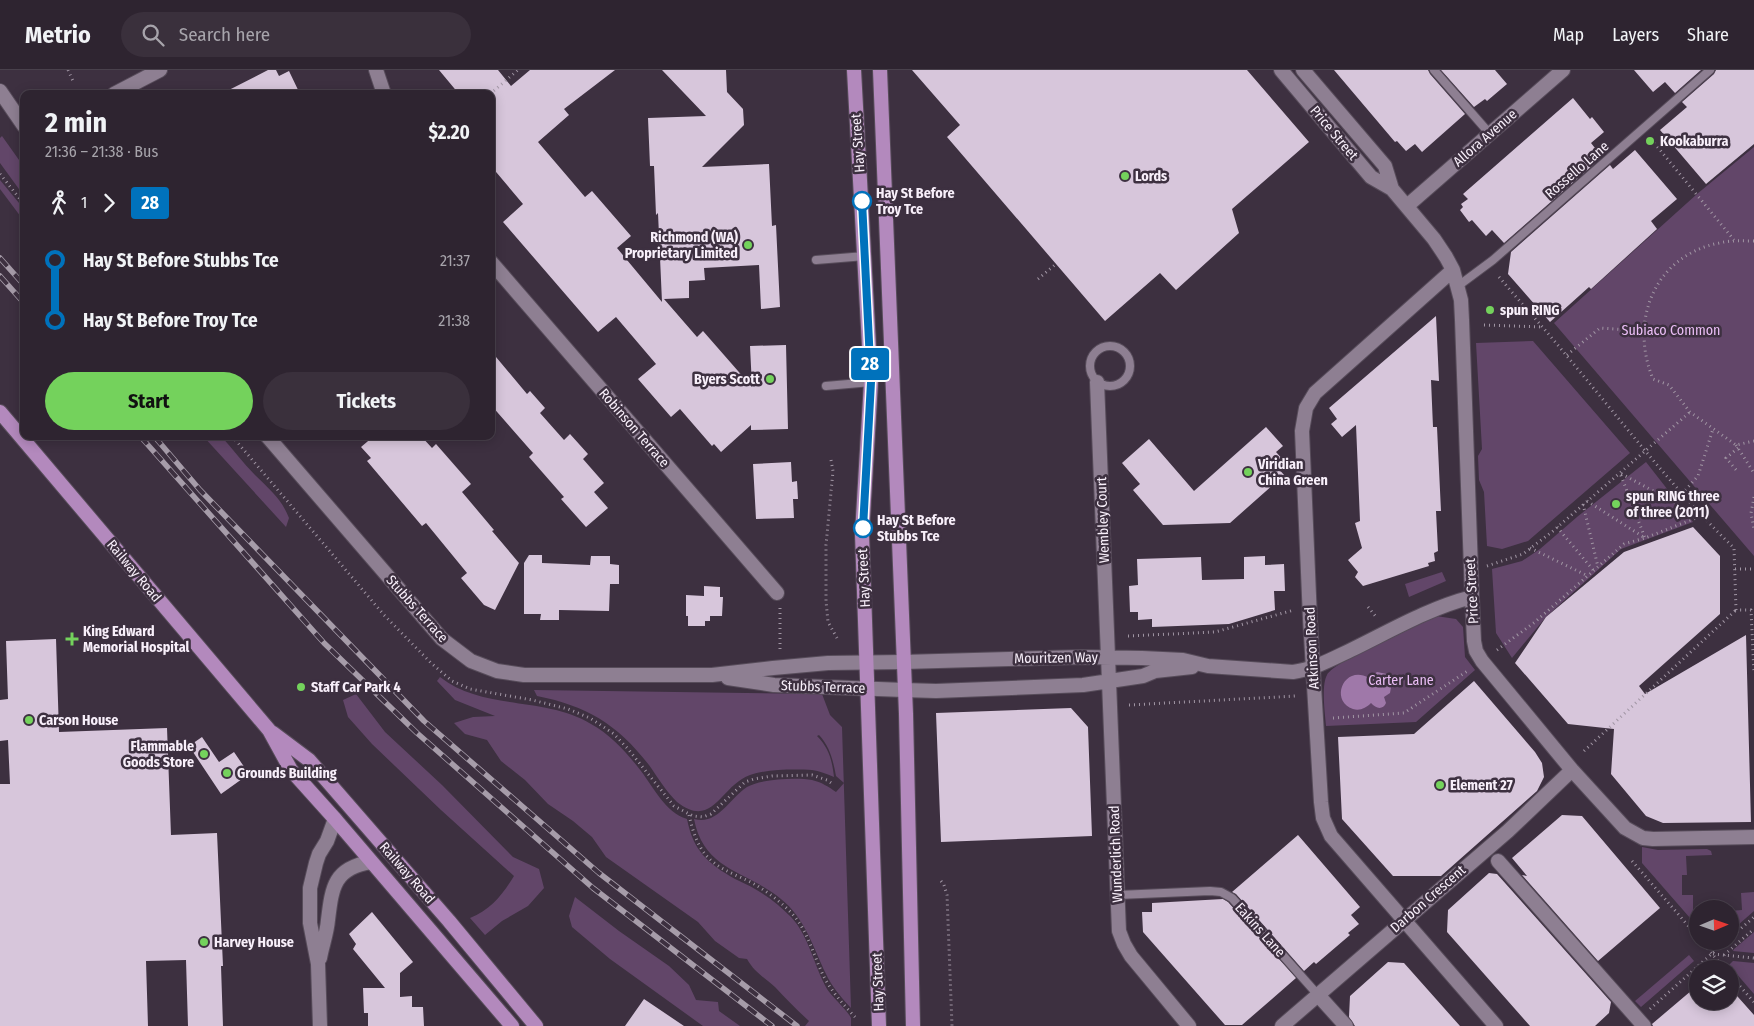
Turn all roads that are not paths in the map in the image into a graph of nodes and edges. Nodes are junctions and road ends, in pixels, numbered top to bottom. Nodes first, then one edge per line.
1 (160, 70) edge
2 (376, 70) edge
3 (854, 70) edge
4 (880, 70) edge
5 (1281, 70) edge
6 (1303, 70) edge
7 (1434, 70) edge
8 (1710, 70) edge
9 (1561, 71) edge
10 (122, 90) edge
11 (383, 90) edge
12 (0, 91) edge
13 (20, 120) edge
14 (1490, 134) junction
15 (1392, 189) junction
16 (1407, 206) junction
17 (866, 256) junction
18 (816, 260) dead end
19 (495, 267) edge
20 (1453, 270) junction
21 (1458, 286) junction
22 (871, 382) junction
23 (1098, 382) junction
24 (826, 386) dead end
25 (0, 412) edge
26 (20, 436) edge
27 (24, 440) edge
28 (270, 440) edge
29 (777, 593) road end
30 (1472, 597) junction
31 (1108, 657) junction
32 (868, 662) junction
33 (903, 662) junction
34 (1208, 666) junction
35 (1313, 668) junction
36 (712, 675) junction
37 (1109, 682) junction
38 (868, 688) junction
39 (904, 690) junction
40 (269, 730) junction
41 (1572, 770) junction
42 (335, 819) junction
43 (1754, 837) edge
44 (1498, 861) dead end
45 (371, 862) junction
46 (1118, 896) junction
47 (1404, 920) junction
48 (318, 964) junction
49 (1318, 995) junction
50 (1638, 1024) edge
51 (320, 1026) edge
52 (512, 1026) edge
53 (536, 1026) edge
54 (879, 1026) edge
55 (913, 1026) edge
56 (1189, 1026) edge
57 (1282, 1026) edge
58 (1346, 1026) edge
59 (1496, 1026) edge

1 - 10 street
2 - 11 street
3 - 17 main road, Hay Street
4 - 33 main road, Hay Street
5 - 15 street, Price Street
6 - 15 street, Price Street
7 - 14 lane
8 - 21 lane, Rossello Lane
9 - 14 street, Allora Avenue
12 - 13 street
14 - 16 street, Allora Avenue
15 - 16 street, Price Street
16 - 20 street, Price Street
17 - 18 lane
17 - 22 main road, Hay Street
19 - 29 street, Robinson Terrace
20 - 21 street, Price Street
20 - 35 street, Atkinson Road
21 - 30 street, Price Street
22 - 24 lane
22 - 32 main road, Hay Street
23 - 23 lane
23 - 31 street, Wembley Court
25 - 26 main road, Railway Road
27 - 40 main road, Railway Road
28 - 36 street, Stubbs Terrace
30 - 35 street, Mouritzen Way
30 - 41 street, Price Street
31 - 33 street, Mouritzen Way
31 - 34 street, Mouritzen Way
31 - 37 street, Wunderlich Road
32 - 33 street, Stubbs Terrace
32 - 36 street, Stubbs Terrace
32 - 38 main road, Hay Street
33 - 39 main road, Hay Street
34 - 35 street, Mouritzen Way
34 - 37 street, Mouritzen Way
35 - 47 street, Atkinson Road
36 - 38 street, Stubbs Terrace
37 - 39 street, Mouritzen Way
37 - 46 street, Wunderlich Road
38 - 39 street, Stubbs Terrace
38 - 54 main road, Hay Street
39 - 55 main road, Hay Street
40 - 42 main road, Railway Road
40 - 53 main road, Railway Road
41 - 43 street, Price Street
41 - 47 street, Darbon Crescent
42 - 45 main road, Railway Road
42 - 48 street
44 - 50 street
45 - 48 street
45 - 52 main road, Railway Road
46 - 49 lane, Eakins Lane
46 - 56 street, Wunderlich Road
47 - 49 street, Darbon Crescent
47 - 59 street, Atkinson Road
48 - 51 street
49 - 57 street, Darbon Crescent
49 - 58 street, Eakins Lane

